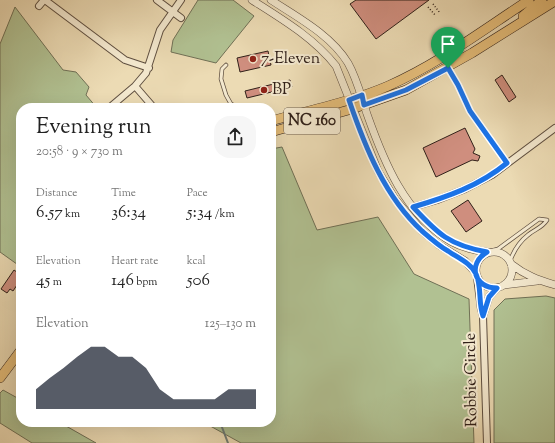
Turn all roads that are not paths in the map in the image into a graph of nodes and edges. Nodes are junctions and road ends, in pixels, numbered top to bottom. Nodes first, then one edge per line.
1 (44, 0) edge
2 (156, 0) edge
3 (181, 0) edge
4 (252, 0) edge
5 (271, 0) edge
6 (529, 0) edge
7 (542, 0) edge
8 (555, 1) edge
9 (39, 6) dead end
10 (172, 12) junction
11 (180, 18) dead end
12 (493, 39) junction
13 (226, 65) dead end
14 (149, 68) junction
15 (448, 68) junction
16 (135, 86) junction
17 (362, 95) junction
18 (115, 103) edge
19 (150, 103) edge
20 (230, 103) edge
21 (351, 104) junction
22 (364, 105) junction
23 (276, 120) edge
24 (555, 128) edge
25 (276, 130) edge
26 (507, 163) junction
27 (413, 207) junction
28 (489, 252) junction
29 (511, 262) junction
30 (476, 275) junction
31 (537, 280) junction
32 (555, 285) edge
33 (500, 287) junction
34 (483, 316) junction
35 (16, 357) edge
36 (0, 378) edge
37 (487, 443) edge

1 - 9 street
1 - 14 street
2 - 10 street
3 - 10 street
4 - 21 street
5 - 17 street
6 - 17 main road, NC 160
7 - 12 main road
8 - 12 main road, NC 160
10 - 11 street
10 - 14 street
12 - 15 main road, NC 160
13 - 20 lane
14 - 16 street
15 - 22 main road, NC 160
15 - 26 lane
16 - 18 street
16 - 19 street
17 - 21 main road, NC 160
17 - 22 street
21 - 22 main road, NC 160
21 - 23 main road, NC 160
21 - 25 main road, NC 160
21 - 30 street
22 - 27 street
24 - 26 street
26 - 27 street
27 - 28 street
28 - 29 street
28 - 29 lane
28 - 30 street
29 - 31 street
29 - 33 street
30 - 33 street
30 - 34 street, Robbie Circle
31 - 32 street
31 - 33 street
33 - 34 street, Robbie Circle
34 - 37 street, Robbie Circle
35 - 36 main road

